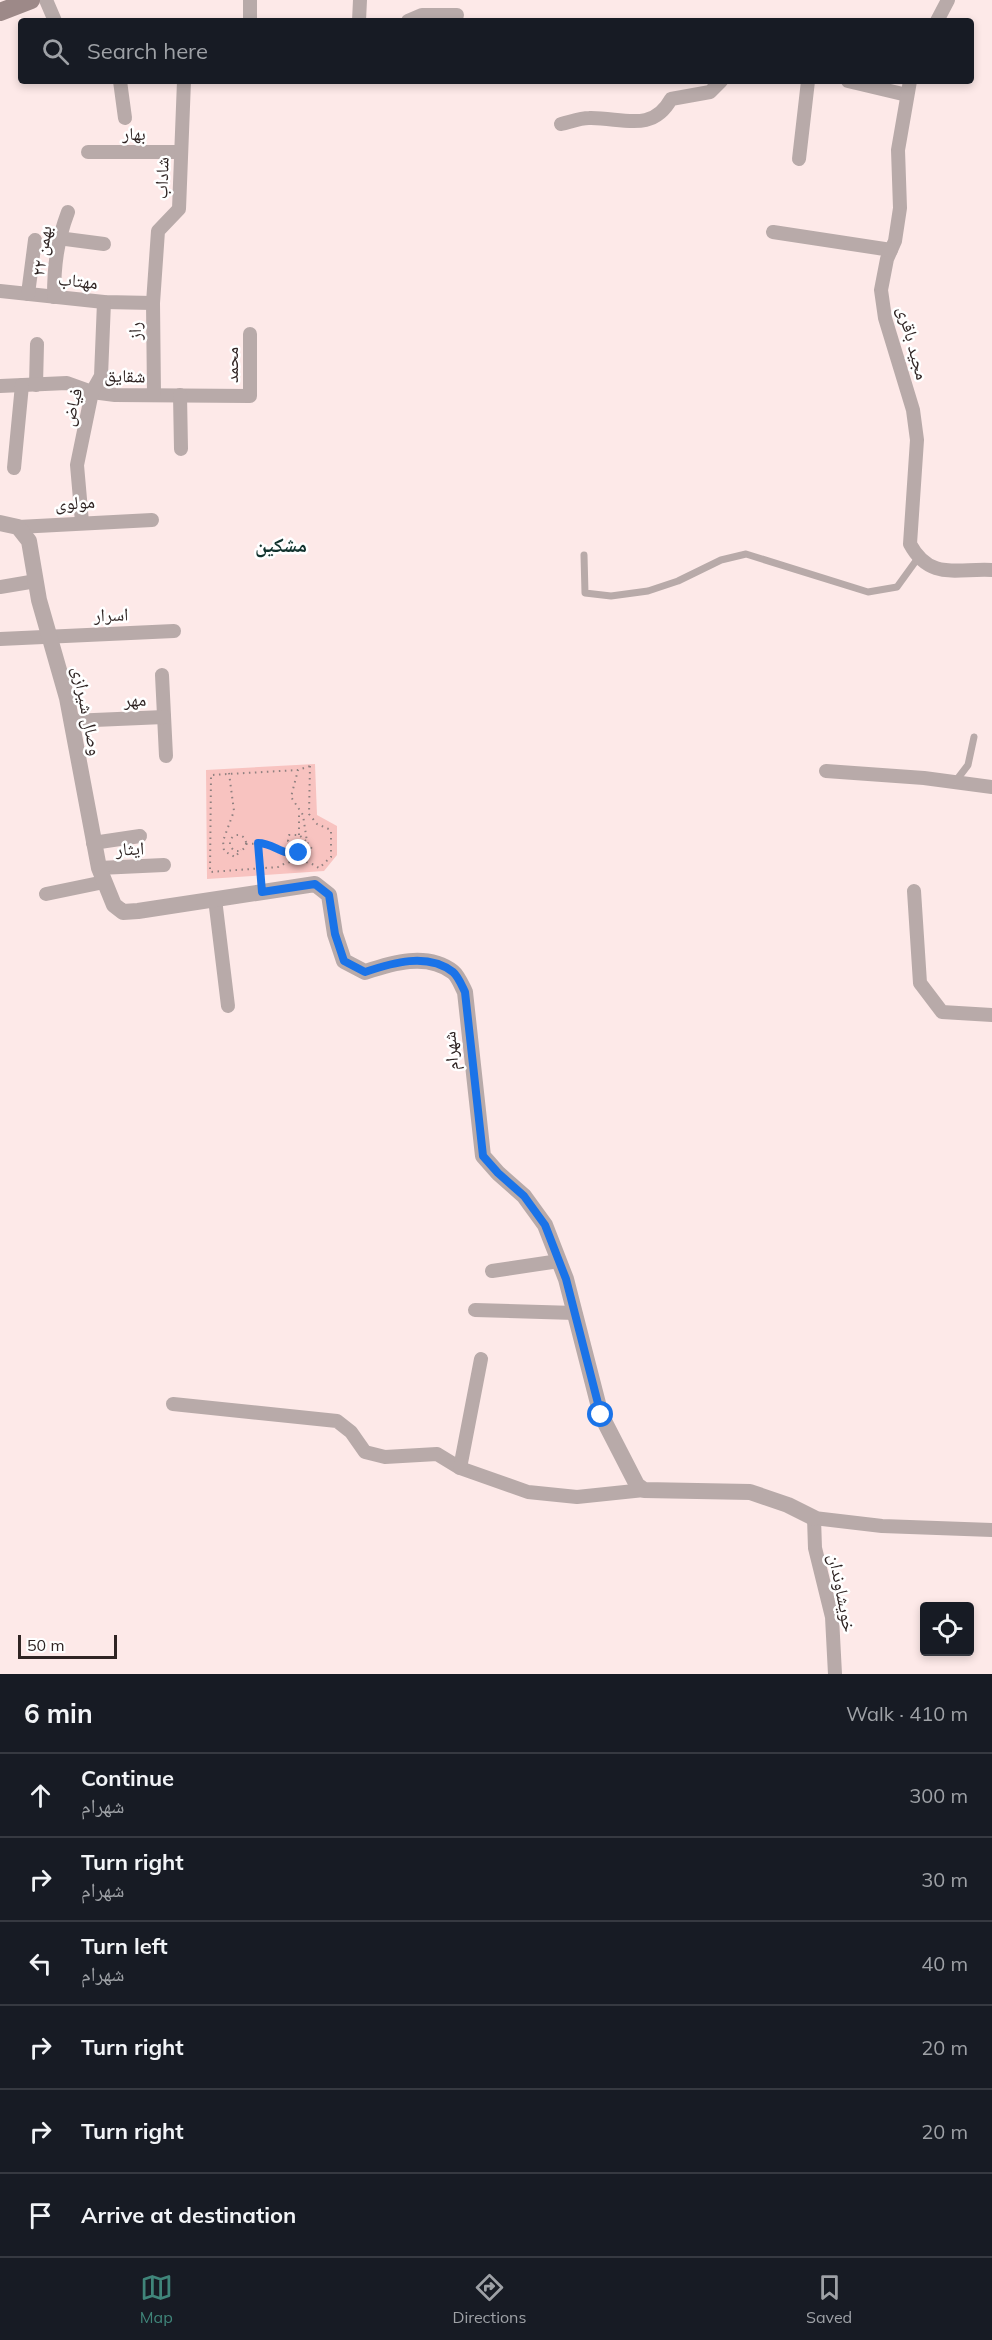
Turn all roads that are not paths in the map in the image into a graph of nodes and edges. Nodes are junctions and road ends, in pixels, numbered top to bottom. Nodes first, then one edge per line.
1 (31, 0) edge
2 (46, 0) edge
3 (250, 0) edge
4 (360, 0) edge
5 (948, 0) edge
6 (0, 12) edge
7 (457, 15) dead end
8 (54, 18) edge
9 (250, 18) edge
10 (359, 18) edge
11 (415, 18) edge
12 (939, 18) edge
13 (120, 84) edge
14 (184, 84) edge
15 (718, 84) edge
16 (808, 84) edge
17 (861, 84) edge
18 (909, 84) edge
19 (907, 95) junction
20 (125, 118) dead end
21 (561, 124) dead end
22 (88, 152) dead end
23 (181, 152) junction
24 (799, 159) dead end
25 (68, 212) dead end
26 (773, 232) dead end
27 (58, 238) junction
28 (35, 240) dead end
29 (104, 244) dead end
30 (891, 250) junction
31 (0, 291) edge
32 (28, 294) junction
33 (54, 297) junction
34 (104, 302) junction
35 (153, 303) junction
36 (250, 334) dead end
37 (37, 344) dead end
38 (29, 385) junction
39 (0, 386) edge
40 (92, 392) junction
41 (154, 395) junction
42 (180, 395) junction
43 (250, 396) joint
44 (181, 450) dead end
45 (14, 468) dead end
46 (152, 520) dead end
47 (82, 522) junction
48 (0, 523) edge
49 (18, 527) junction
50 (584, 555) dead end
51 (918, 558) junction
52 (992, 570) edge
53 (36, 581) junction
54 (0, 586) edge
55 (174, 631) dead end
56 (50, 635) junction
57 (0, 639) edge
58 (162, 675) dead end
59 (164, 717) junction
60 (71, 720) junction
61 (974, 736) dead end
62 (166, 756) dead end
63 (826, 771) dead end
64 (955, 782) junction
65 (992, 788) edge
66 (140, 836) dead end
67 (93, 843) junction
68 (164, 865) dead end
69 (102, 875) junction
70 (914, 891) dead end
71 (46, 894) dead end
72 (215, 899) junction
73 (114, 905) joint
74 (228, 1006) dead end
75 (992, 1014) edge
76 (559, 1261) junction
77 (492, 1271) dead end
78 (475, 1310) dead end
79 (575, 1313) junction
80 (482, 1359) dead end
81 (173, 1404) dead end
82 (460, 1468) junction
83 (644, 1490) junction
84 (814, 1518) junction
85 (992, 1530) edge
86 (835, 1674) edge

1 - 6 main road
2 - 8 street
3 - 9 street
4 - 10 street
5 - 12 street
7 - 11 street
13 - 20 street
14 - 23 street, شاداب
15 - 21 street
16 - 24 street
17 - 19 street
18 - 19 street, مجید باقری
19 - 30 street, مجید باقری
22 - 23 street, بهار
23 - 35 street, شاداب
25 - 27 street, ۲۲ بهمن
26 - 30 street
27 - 29 street
27 - 33 street, ۲۲ بهمن
28 - 32 street
30 - 51 street, مجید باقری
31 - 32 street, مهتاب
32 - 33 street, مهتاب
33 - 34 street, مهتاب
34 - 35 street, مهتاب
34 - 40 street, فیاض
35 - 41 street, راز
36 - 43 street, محمد
37 - 38 street
38 - 39 street, شقایق
38 - 40 street, شقایق
38 - 45 street
40 - 41 street, شقایق
40 - 47 street, فیاض
41 - 42 street, شقایق
42 - 43 street, شقایق
42 - 44 street
46 - 47 street, مولوی
47 - 49 street, مولوی
48 - 49 street, مولوی
49 - 53 street, وصال شیرازی
50 - 51 lane
51 - 52 street
53 - 54 street
53 - 56 street, وصال شیرازی
55 - 56 street, اسرار
56 - 57 street, اسرار
56 - 60 street, وصال شیرازی
58 - 59 street
59 - 60 street, مهر
59 - 62 street
60 - 67 street, وصال شیرازی
61 - 64 lane
63 - 64 street
64 - 65 street
66 - 67 street
67 - 69 street, وصال شیرازی
68 - 69 street, ایثار
69 - 71 street, ایثار
69 - 73 street, وصال شیرازی
70 - 75 street
72 - 73 street, شهرام
72 - 74 street
72 - 76 street, شهرام
76 - 77 street
76 - 79 street, شهرام
78 - 79 street
79 - 83 street, شهرام
80 - 82 street
81 - 82 street
82 - 83 street
83 - 84 street
84 - 85 street
84 - 86 street, خویشاوندان

